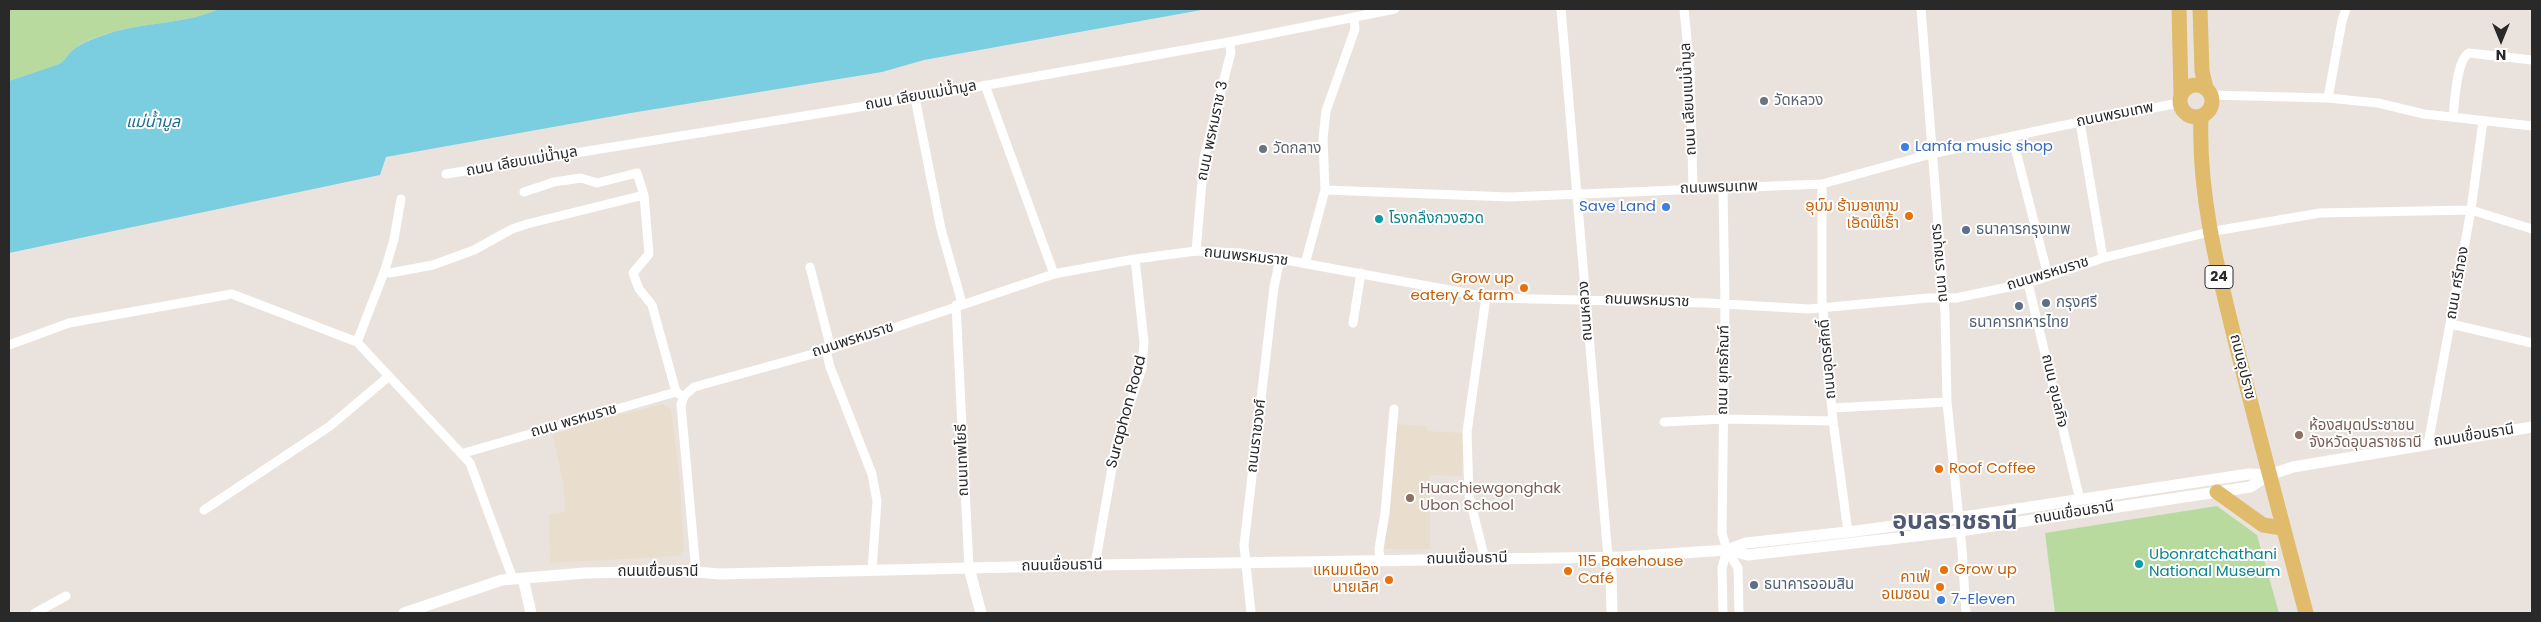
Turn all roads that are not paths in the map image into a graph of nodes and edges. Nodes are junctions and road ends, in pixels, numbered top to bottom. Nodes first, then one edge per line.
1 (1395, 9) edge
2 (1561, 9) edge
3 (1684, 9) edge
4 (1921, 9) edge
5 (2179, 9) edge
6 (2200, 9) edge
7 (2346, 9) edge
8 (1354, 17) junction
9 (1229, 42) junction
10 (2532, 60) edge
11 (985, 85) junction
12 (2208, 92) junction
13 (915, 98) junction
14 (2180, 98) junction
15 (2328, 98) junction
16 (2201, 117) junction
17 (2453, 117) junction
18 (2483, 121) junction
19 (2080, 122) junction
20 (2532, 126) edge
21 (2012, 136) junction
22 (1931, 154) junction
23 (446, 174) dead end
24 (1822, 184) junction
25 (1693, 189) junction
26 (1723, 189) junction
27 (1325, 190) junction
28 (524, 192) dead end
29 (1578, 194) junction
30 (644, 195) junction
31 (400, 199) dead end
32 (2471, 210) junction
33 (2532, 229) edge
34 (2209, 232) junction
35 (1196, 252) junction
36 (2103, 258) junction
37 (1135, 259) junction
38 (1280, 259) junction
39 (1305, 264) junction
40 (810, 267) dead end
41 (385, 270) junction
42 (1361, 273) junction
43 (1054, 274) junction
44 (2048, 276) junction
45 (2028, 282) junction
46 (1486, 297) junction
47 (1942, 298) junction
48 (1585, 299) junction
49 (959, 304) junction
50 (1725, 304) junction
51 (1823, 308) junction
52 (1353, 323) dead end
53 (2451, 324) junction
54 (358, 342) junction
55 (2532, 342) edge
56 (9, 345) edge
57 (829, 350) junction
58 (388, 377) junction
59 (680, 394) junction
60 (1947, 402) junction
61 (1832, 408) junction
62 (1394, 409) dead end
63 (1724, 419) junction
64 (1833, 421) junction
65 (1664, 422) dead end
66 (2532, 427) edge
67 (2428, 444) junction
68 (464, 454) junction
69 (2269, 475) junction
70 (2217, 492) junction
71 (2080, 500) junction
72 (204, 510) dead end
73 (2083, 512) junction
74 (1958, 518) junction
75 (2282, 528) junction
76 (1960, 531) junction
77 (1848, 532) junction
78 (1850, 544) junction
79 (1727, 550) junction
80 (1608, 557) junction
81 (1485, 559) junction
82 (1246, 562) junction
83 (1380, 562) junction
84 (1095, 564) junction
85 (969, 568) junction
86 (872, 570) junction
87 (696, 572) junction
88 (518, 578) junction
89 (66, 596) dead end
90 (35, 613) edge
91 (404, 613) edge
92 (531, 613) edge
93 (981, 613) edge
94 (1251, 613) edge
95 (1612, 613) edge
96 (1723, 613) edge
97 (1739, 613) edge
98 (1966, 613) edge
99 (2306, 613) edge

1 - 8 street, ถนน เลียบแม่น้ำมูล
2 - 29 street, ถนนหลวง
3 - 25 street, ถนน เลียบแม่น้ำมูล
4 - 22 street, ถนน ราชบุตร
5 - 14 main road
6 - 12 main road
7 - 15 street
8 - 9 street, ถนน เลียบแม่น้ำมูล
8 - 27 street
9 - 11 street, ถนน เลียบแม่น้ำมูล
9 - 35 street, ถนน พรหมราช 3
10 - 17 street
11 - 13 street, ถนน เลียบแม่น้ำมูล
11 - 43 street
12 - 14 main road
12 - 15 street
12 - 16 main road, 24
13 - 23 street, ถนน เลียบแม่น้ำมูล
13 - 49 street, ถนนเทพโยธี
14 - 16 main road
14 - 19 street, ถนนพรมเทพ
15 - 17 street
16 - 34 main road, ถนนอุปราช / 24
17 - 18 street
18 - 20 street
18 - 32 street, ถนน ศรีทอง
19 - 21 street, ถนนพรมเทพ
19 - 36 street
21 - 22 street, ถนนพรมเทพ
21 - 44 street
22 - 24 street, ถนนพรมเทพ
22 - 47 street, ถนน ราชบุตร
24 - 26 street, ถนนพรมเทพ
24 - 51 street, ถนนอุดรศักดิ์
25 - 26 street, ถนนพรมเทพ
25 - 29 street, ถนนพรมเทพ
26 - 50 street, ถนน ยุทธภัณฑ์
27 - 29 street, ถนนพรมเทพ
27 - 39 street
28 - 30 street
29 - 48 street, ถนนหลวง
30 - 41 street
30 - 59 street
31 - 41 street
32 - 33 street, ถนนพรหมราช
32 - 34 street, ถนนพรหมราช
32 - 53 street, ถนน ศรีทอง
34 - 36 street, ถนนพรหมราช
34 - 69 main road, ถนนอุปราช / 24
35 - 37 street, ถนนพรหมราช
35 - 38 street, ถนนพรหมราช
36 - 44 street, ถนนพรหมราช
37 - 43 street, ถนนพรหมราช
37 - 84 street, Suraphon Road
38 - 39 street, ถนนพรหมราช
38 - 82 street, ถนนราชวงศ์
39 - 42 street, ถนนพรหมราช
40 - 57 street
41 - 54 street
42 - 46 street, ถนนพรหมราช
42 - 52 street
43 - 49 street, ถนนพรหมราช
44 - 45 street, ถนนพรหมราช
45 - 47 street, ถนนพรหมราช
45 - 71 street, ถนน อุบลกิจ
46 - 48 street, ถนนพรหมราช
46 - 81 street
47 - 51 street, ถนนพรหมราช
47 - 60 street, ถนน ราชบุตร
48 - 50 street, ถนนพรหมราช
48 - 80 street, ถนนหลวง
49 - 57 street, ถนนพรหมราช
49 - 85 street, ถนนเทพโยธี
50 - 51 street, ถนนพรหมราช
50 - 63 street, ถนน ยุทธภัณฑ์
51 - 61 street, ถนนอุดรศักดิ์
53 - 55 street
53 - 67 street, ถนน ศรีทอง
54 - 56 street
54 - 58 street
57 - 59 street, ถนนพรหมราช
57 - 86 street
58 - 68 street
58 - 72 street
59 - 68 street, ถนน พรหมราช
59 - 87 street
60 - 61 street
60 - 74 street, ถนน ราชบุตร
61 - 64 street, ถนนอุดรศักดิ์
62 - 83 street
63 - 64 street
63 - 65 street
63 - 79 street, ถนน ยุทธภัณฑ์
64 - 77 street, ถนนอุดรศักดิ์
66 - 67 street, ถนนเขื่อนธานี
67 - 69 street, ถนนเขื่อนธานี
68 - 88 street
69 - 70 street, ถนนเขื่อนธานี
69 - 71 street, ถนนเขื่อนธานี
69 - 75 main road, ถนนอุปราช / 24
70 - 73 street, ถนนเขื่อนธานี
70 - 75 main road
71 - 73 street
71 - 74 street, ถนนเขื่อนธานี
73 - 76 street, ถนนเขื่อนธานี
74 - 76 street, ถนน ราชบุตร
74 - 77 street, ถนนเขื่อนธานี
75 - 99 main road, ถนนอุปราช / 24
76 - 78 street, ถนนเขื่อนธานี
76 - 98 street, ถนน ราชบุตร
77 - 78 street
77 - 79 street, ถนนเขื่อนธานี
78 - 79 street, ถนนเขื่อนธานี
79 - 80 street, ถนนเขื่อนธานี
79 - 96 street
79 - 97 street
80 - 81 street, ถนนเขื่อนธานี
80 - 95 street, ถนนหลวง
81 - 83 street, ถนนเขื่อนธานี
82 - 83 street, ถนนเขื่อนธานี
82 - 84 street, ถนนเขื่อนธานี
82 - 94 street, ถนนราชวงศ์
84 - 85 street, ถนนเขื่อนธานี
85 - 86 street, ถนนเขื่อนธานี
85 - 93 street, ถนนเทพโยธี
86 - 87 street, ถนนเขื่อนธานี
87 - 88 street, ถนนเขื่อนธานี
88 - 91 street, ถนนเขื่อนธานี
88 - 92 street
89 - 90 street

